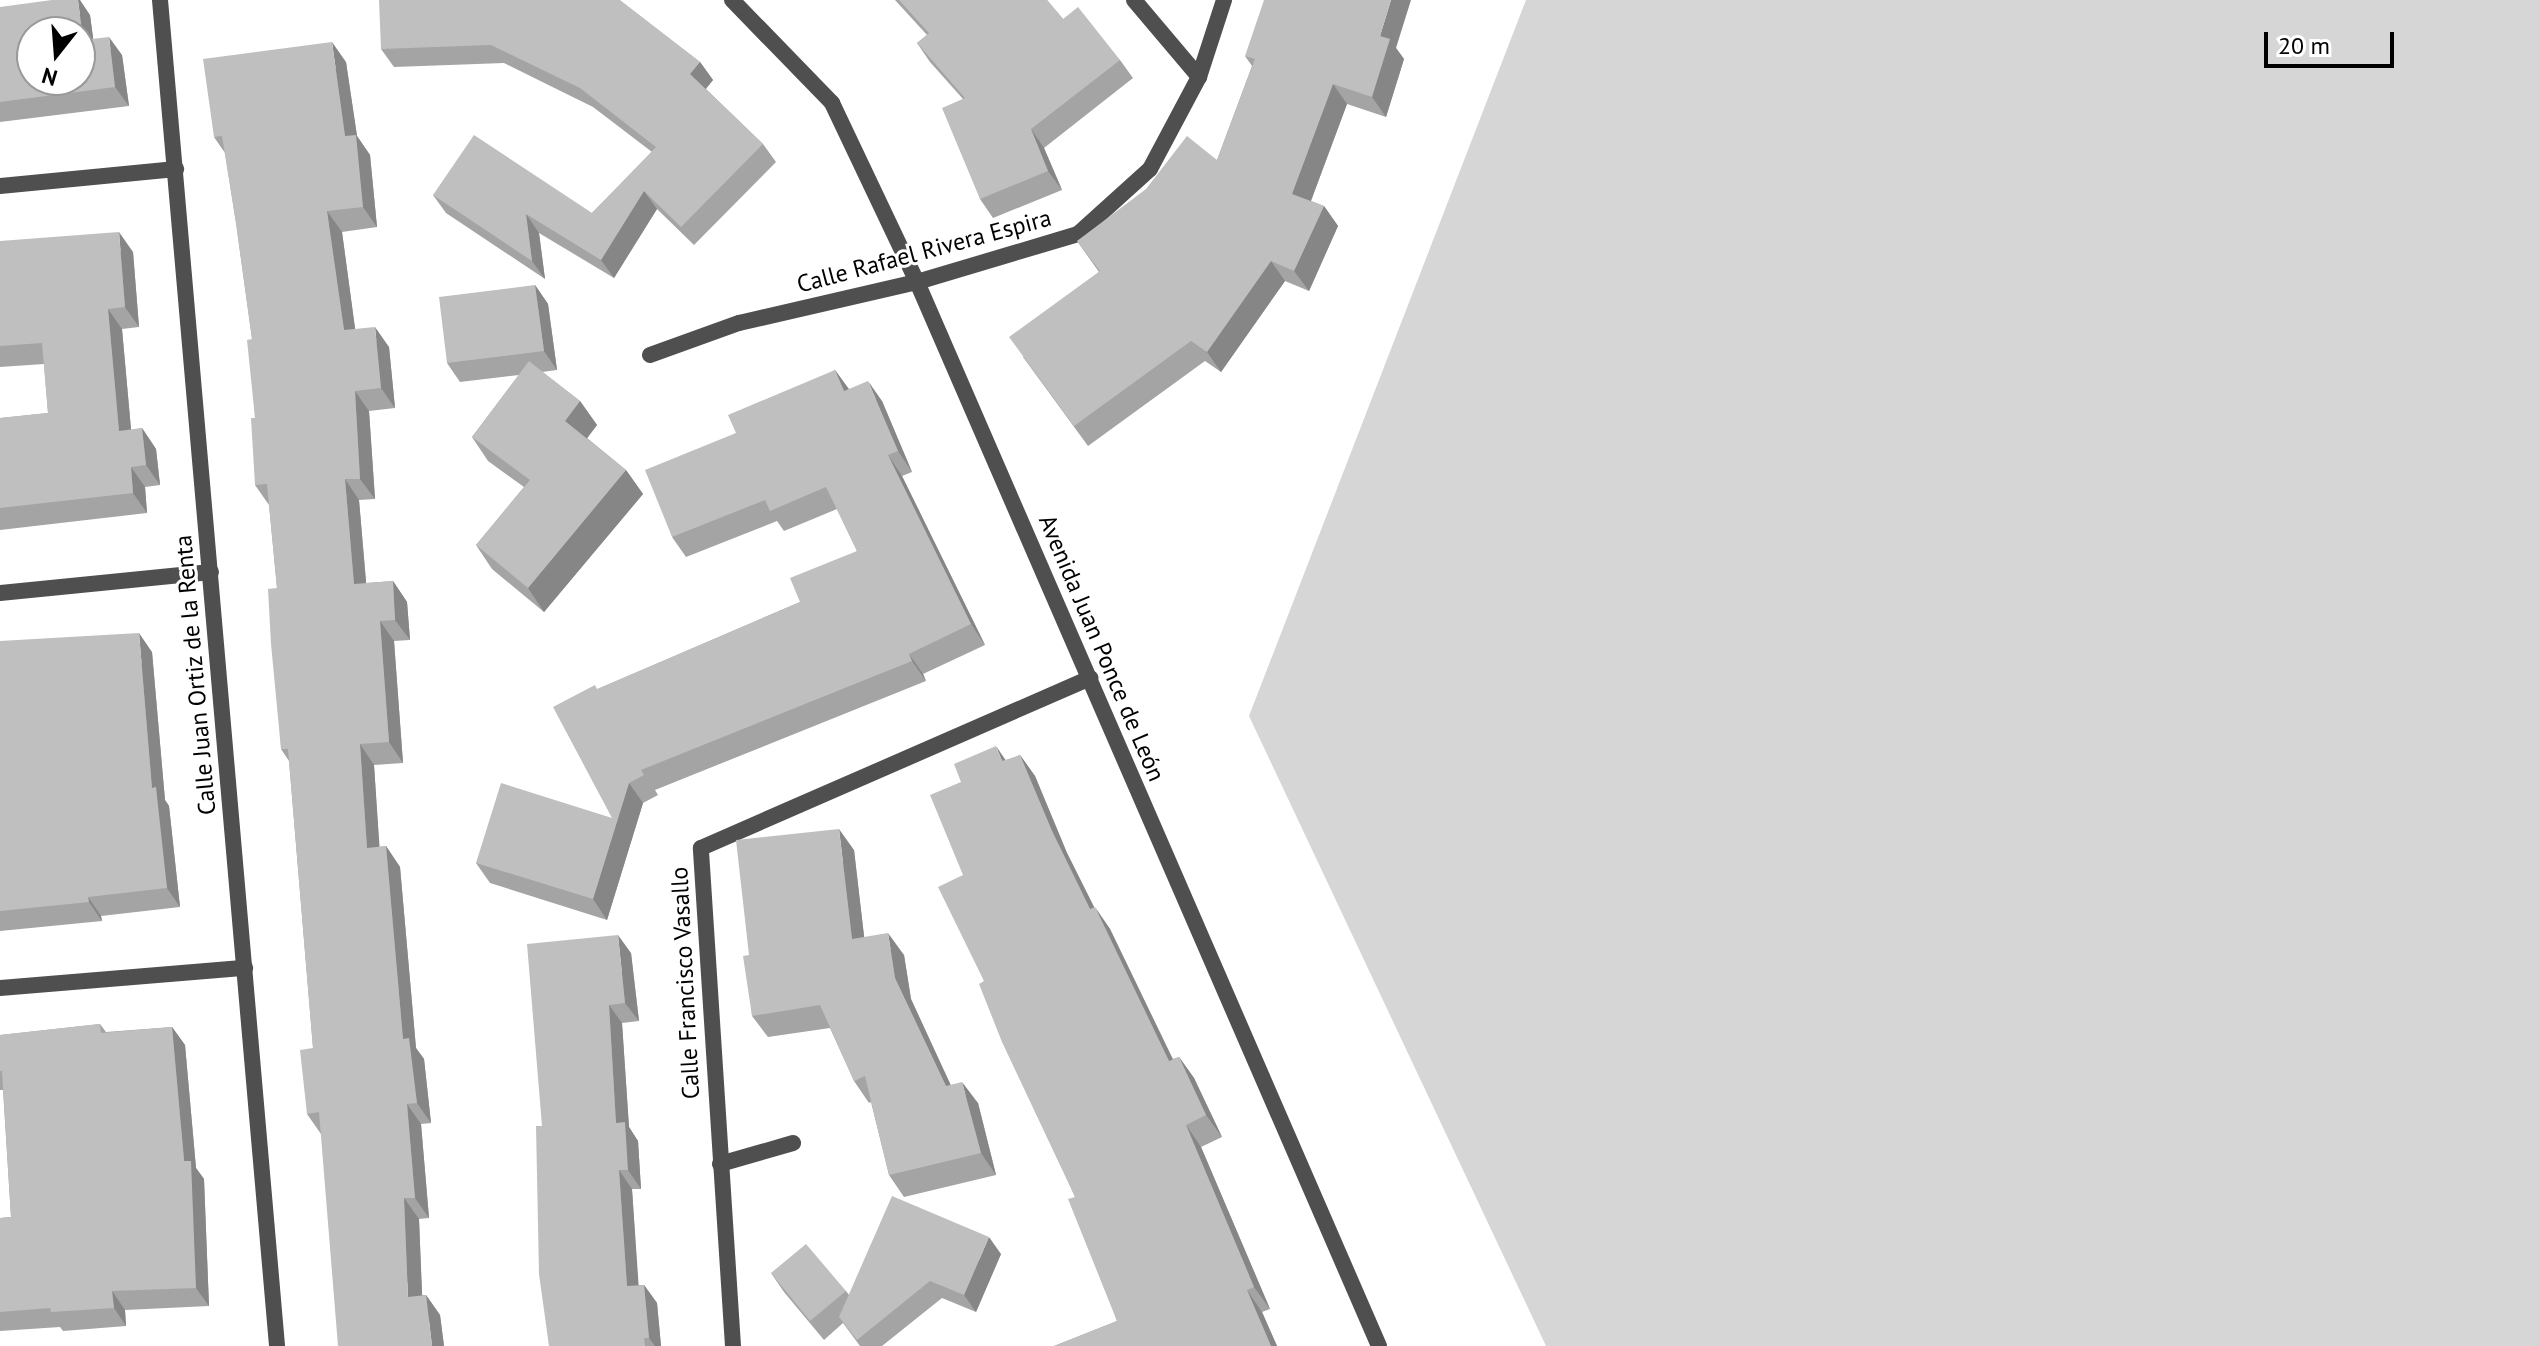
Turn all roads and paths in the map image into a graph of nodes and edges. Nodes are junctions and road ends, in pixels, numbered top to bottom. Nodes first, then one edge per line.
1 (160, 0) edge
2 (732, 0) edge
3 (1134, 0) edge
4 (1224, 0) edge
5 (1199, 77) junction
6 (176, 169) junction
7 (0, 186) edge
8 (917, 282) junction
9 (650, 355) dead end
10 (211, 572) junction
11 (0, 593) edge
12 (1090, 678) junction
13 (245, 968) junction
14 (0, 988) edge
15 (793, 1143) dead end
16 (720, 1164) junction
17 (277, 1346) edge
18 (733, 1346) edge
19 (1379, 1346) edge

1 - 6 street, Calle Juan Ortiz de la Renta
2 - 8 street, Avenida Juan Ponce de León
3 - 5 street
4 - 5 street, Calle Rafael Rivera Espira
5 - 8 street, Calle Rafael Rivera Espira
6 - 7 street
6 - 10 street, Calle Juan Ortiz de la Renta
8 - 9 street, Calle Rafael Rivera Espira
8 - 12 street, Avenida Juan Ponce de León
10 - 11 street
10 - 13 street, Calle Juan Ortiz de la Renta
12 - 16 street, Calle Francisco Vasallo
12 - 19 street, Avenida Juan Ponce de León
13 - 14 street
13 - 17 street, Calle Juan Ortiz de la Renta
15 - 16 street
16 - 18 street, Calle Francisco Vasallo

